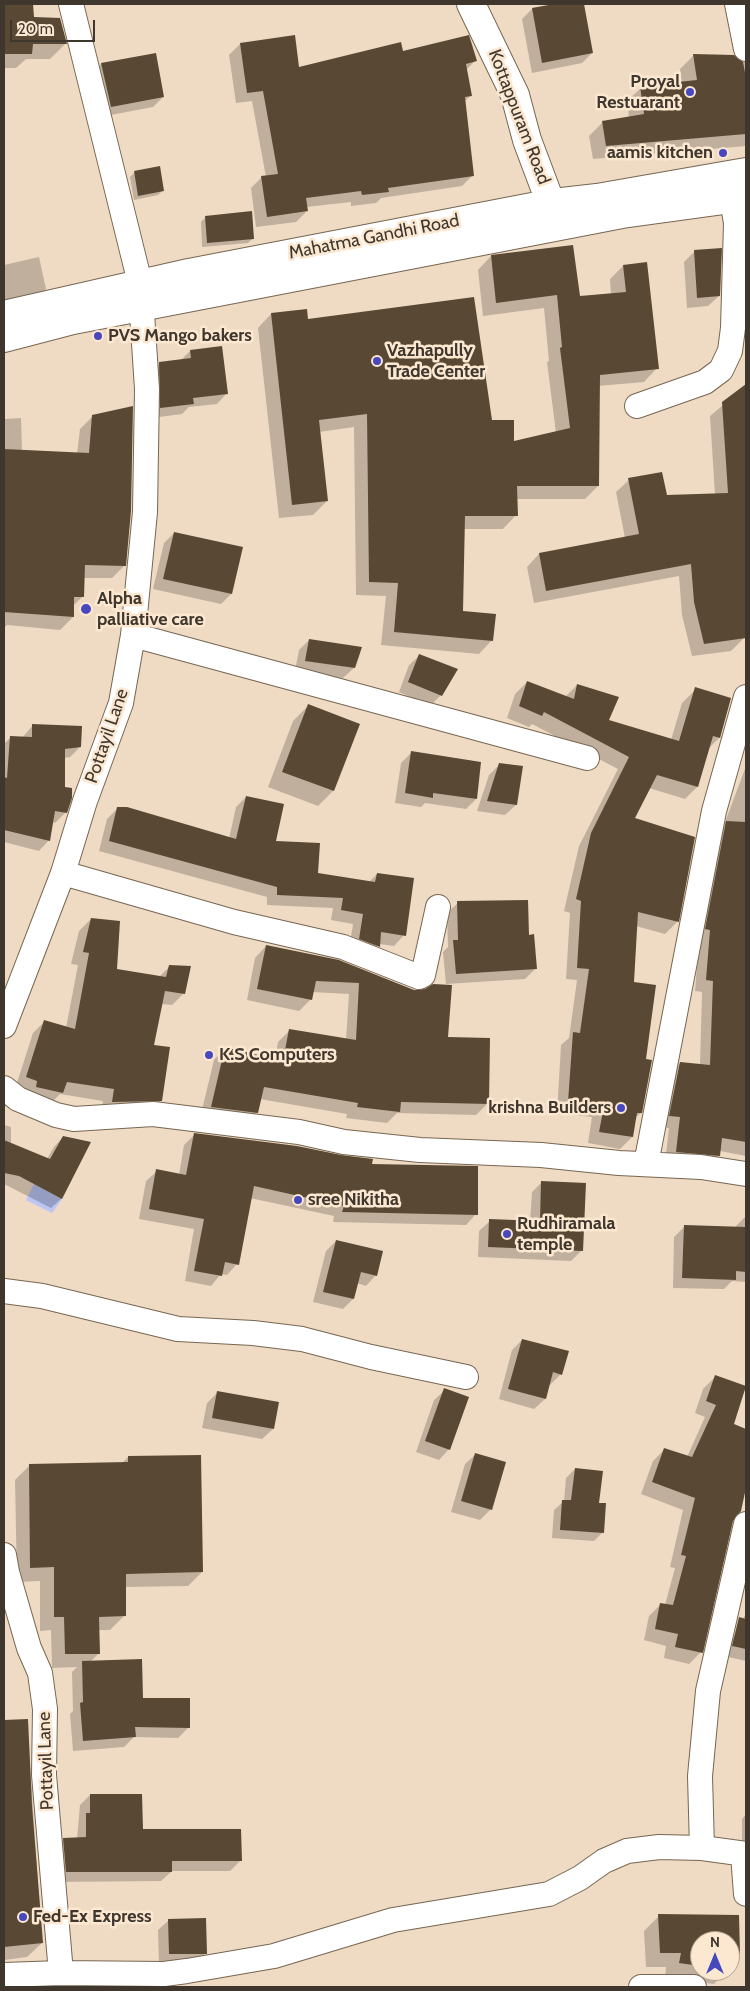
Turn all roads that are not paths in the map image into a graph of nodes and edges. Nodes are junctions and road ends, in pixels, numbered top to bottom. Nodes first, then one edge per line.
1 (71, 4) edge
2 (471, 4) edge
3 (737, 4) edge
4 (746, 48) edge
5 (746, 172) edge
6 (739, 198) edge
7 (556, 215) junction
8 (140, 295) junction
9 (4, 315) edge
10 (4, 338) edge
11 (637, 406) dead end
12 (133, 635) junction
13 (746, 697) edge
14 (587, 758) dead end
15 (63, 873) junction
16 (438, 907) dead end
17 (4, 1026) edge
18 (4, 1088) edge
19 (646, 1164) junction
20 (746, 1174) edge
21 (4, 1291) edge
22 (466, 1377) dead end
23 (746, 1524) edge
24 (4, 1554) edge
25 (702, 1848) junction
26 (744, 1854) edge
27 (746, 1894) edge
28 (61, 1973) junction
29 (4, 1975) edge
30 (641, 1987) edge
31 (694, 1987) edge

1 - 8 street, Pottayil Lane
2 - 7 main road, Kottappuram Road
3 - 4 street
5 - 7 main road, Mahatma Gandhi Road
6 - 7 main road, Mahatma Gandhi Road
6 - 11 street
7 - 8 main road, Mahatma Gandhi Road
8 - 9 main road, Mahatma Gandhi Road
8 - 10 main road, Mahatma Gandhi Road
8 - 12 street, Pottayil Lane
12 - 14 street
12 - 15 street, Pottayil Lane
13 - 19 street
15 - 16 street
15 - 17 street, Pottayil Lane
18 - 19 street
19 - 20 street
21 - 22 street
23 - 25 street
24 - 28 street, Pottayil Lane
25 - 26 street
25 - 28 street
26 - 27 street
28 - 29 street
30 - 31 street

